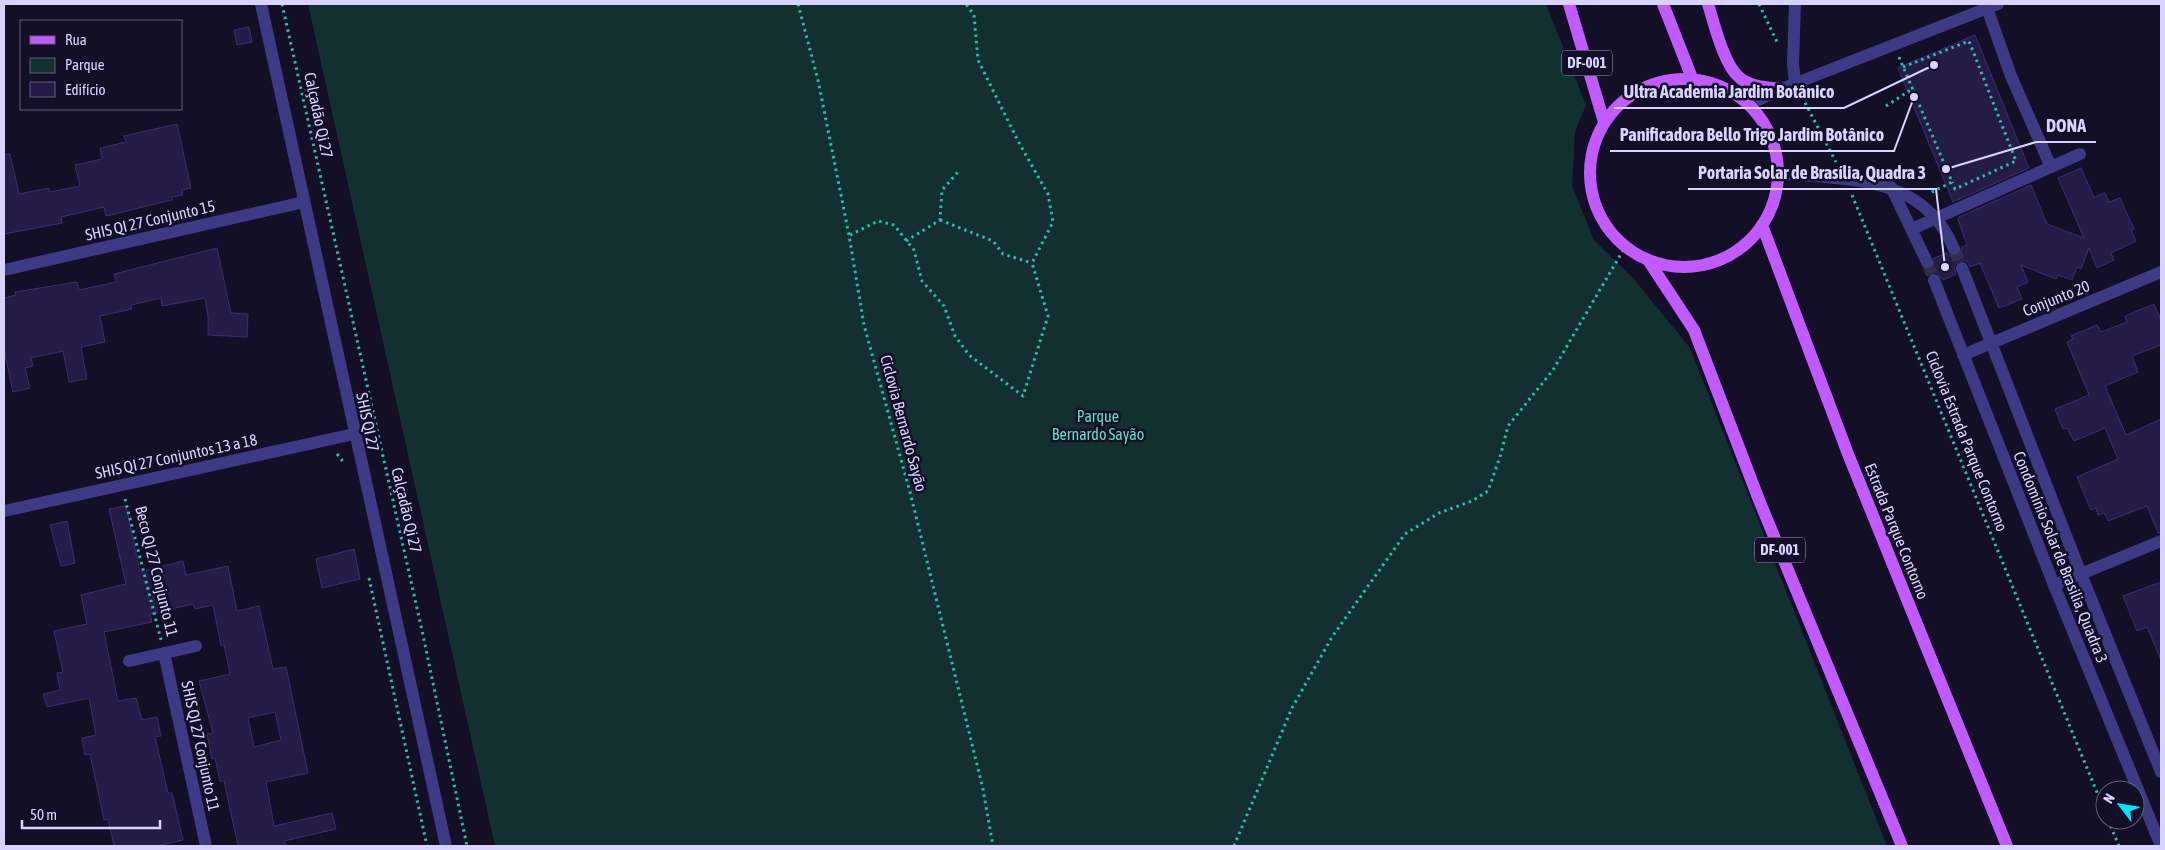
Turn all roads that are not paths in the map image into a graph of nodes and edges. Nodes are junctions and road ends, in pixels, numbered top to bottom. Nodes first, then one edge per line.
1 (261, 4) edge
2 (1569, 4) edge
3 (1663, 4) edge
4 (1708, 4) edge
5 (1795, 4) edge
6 (1993, 6) edge
7 (1692, 78) junction
8 (1796, 84) junction
9 (1780, 89) junction
10 (1750, 104) junction
11 (1604, 122) junction
12 (2080, 154) dead end
13 (2051, 167) junction
14 (1779, 173) junction
15 (1891, 187) junction
16 (304, 202) junction
17 (1937, 217) junction
18 (1762, 225) junction
19 (1912, 229) junction
20 (1954, 249) tunnel mouth
21 (1648, 260) junction
22 (1927, 262) tunnel mouth
23 (1962, 268) tunnel mouth
24 (4, 270) edge
25 (2161, 272) edge
26 (1934, 280) tunnel mouth
27 (1991, 342) junction
28 (1963, 355) junction
29 (354, 434) junction
30 (4, 511) edge
31 (2161, 541) edge
32 (2081, 574) junction
33 (2054, 585) junction
34 (196, 646) dead end
35 (164, 653) junction
36 (128, 661) dead end
37 (2161, 772) edge
38 (2155, 814) edge
39 (206, 846) edge
40 (446, 846) edge
41 (1902, 846) edge
42 (2007, 846) edge
43 (2161, 846) edge

1 - 16 street, SHIS QI 27
2 - 11 main road, DF-001
3 - 7 main road
4 - 9 main road
5 - 8 street
6 - 8 street
6 - 13 street
7 - 10 main road, DF-001
7 - 11 main road, DF-001
8 - 9 street
9 - 10 street
10 - 14 main road, DF-001
11 - 21 main road, DF-001
12 - 13 street
13 - 17 street
14 - 15 street
14 - 18 main road, DF-001
15 - 17 street
15 - 19 street
16 - 24 street, SHIS QI 27 Conjunto 15
16 - 29 street, SHIS QI 27
17 - 19 street
17 - 20 street
18 - 21 main road, DF-001
18 - 42 main road, Estrada Parque Contorno
19 - 22 street
21 - 41 main road, DF-001
23 - 27 street, Condomínio Solar de Brasilia, Quadra 3
25 - 27 street, Conjunto 20
26 - 28 street, Condomínio Solar de Brasilia, Quadra 3
27 - 28 street, Conjunto 20
27 - 32 street, Condomínio Solar de Brasilia, Quadra 3
28 - 33 street, Condomínio Solar de Brasilia, Quadra 3
29 - 30 street, SHIS QI 27 Conjuntos 13 a 18
29 - 40 street, SHIS QI 27
31 - 32 street
32 - 33 street
32 - 37 street, Condomínio Solar de Brasilia, Quadra 3
33 - 38 street, Condomínio Solar de Brasilia, Quadra 3
34 - 35 street
35 - 36 street
35 - 39 street, SHIS QI 27 Conjunto 11
38 - 43 street, Condomínio Solar de Brasilia, Quadra 3

